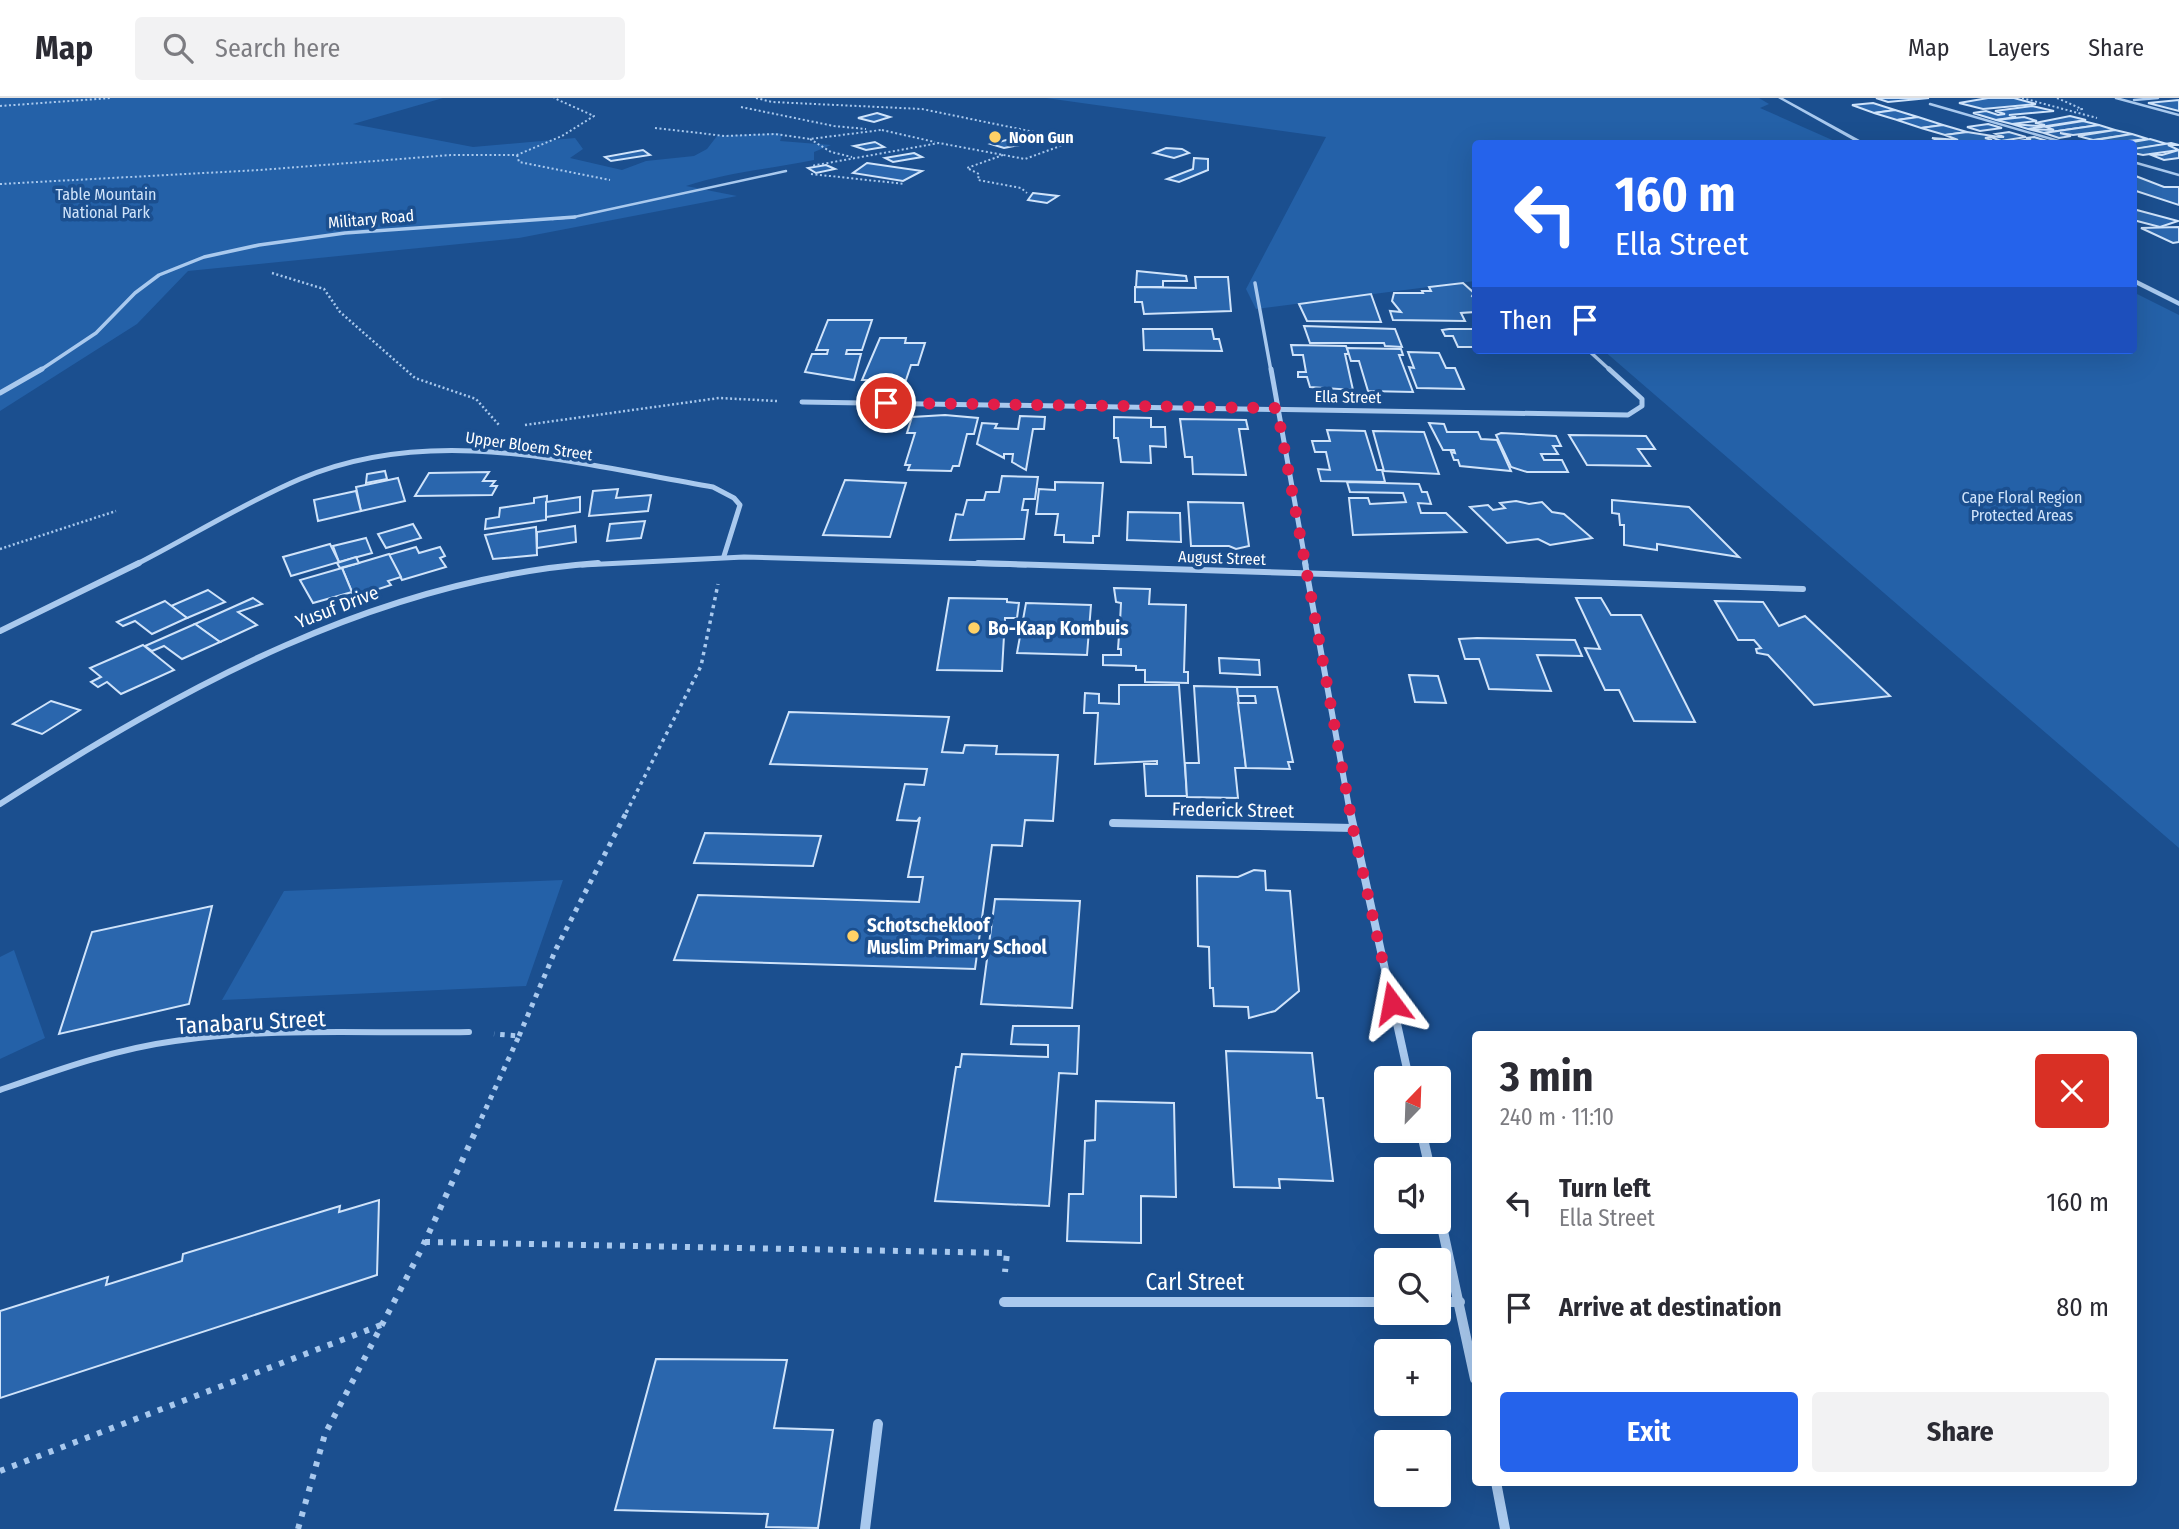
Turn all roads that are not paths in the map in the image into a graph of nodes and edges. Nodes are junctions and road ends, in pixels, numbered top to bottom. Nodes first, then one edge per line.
1 (1780, 98) edge
2 (2116, 98) edge
3 (2158, 98) edge
4 (2127, 101) junction
5 (1930, 104) dead end
6 (2179, 114) edge
7 (1858, 140) edge
8 (2055, 140) edge
9 (2137, 163) edge
10 (786, 171) road end
11 (2179, 175) edge
12 (2137, 282) edge
13 (1255, 284) dead end
14 (2179, 303) edge
15 (1592, 354) edge
16 (0, 393) edge
17 (802, 402) road end
18 (1277, 408) junction
19 (724, 556) junction
20 (1306, 575) junction
21 (1803, 589) dead end
22 (0, 631) edge
23 (0, 804) edge
24 (1113, 823) dead end
25 (1353, 828) junction
26 (469, 1032) road end
27 (1406, 1066) edge
28 (0, 1090) edge
29 (1444, 1234) edge
30 (1004, 1301) road end
31 (1374, 1302) edge
32 (1451, 1302) edge
33 (1460, 1302) junction
34 (1472, 1364) edge
35 (878, 1424) dead end
36 (1497, 1486) edge
37 (865, 1529) edge
38 (1505, 1529) edge

1 - 7 street
2 - 4 street
3 - 4 street
4 - 6 street
5 - 8 street
9 - 11 street
10 - 16 street, Military Road
12 - 14 street
13 - 18 street
15 - 18 street, Ella Street
17 - 18 street, Ella Street
18 - 20 street
19 - 20 street, August Street
19 - 22 street, Upper Bloem Street
19 - 23 street, Yusuf Drive
20 - 21 street, August Street
20 - 25 street
24 - 25 street, Frederick Street
25 - 27 street
26 - 28 lane, Tanabaru Street
29 - 33 street
30 - 31 street, Carl Street
32 - 33 street
33 - 34 street
35 - 37 street
36 - 38 street

